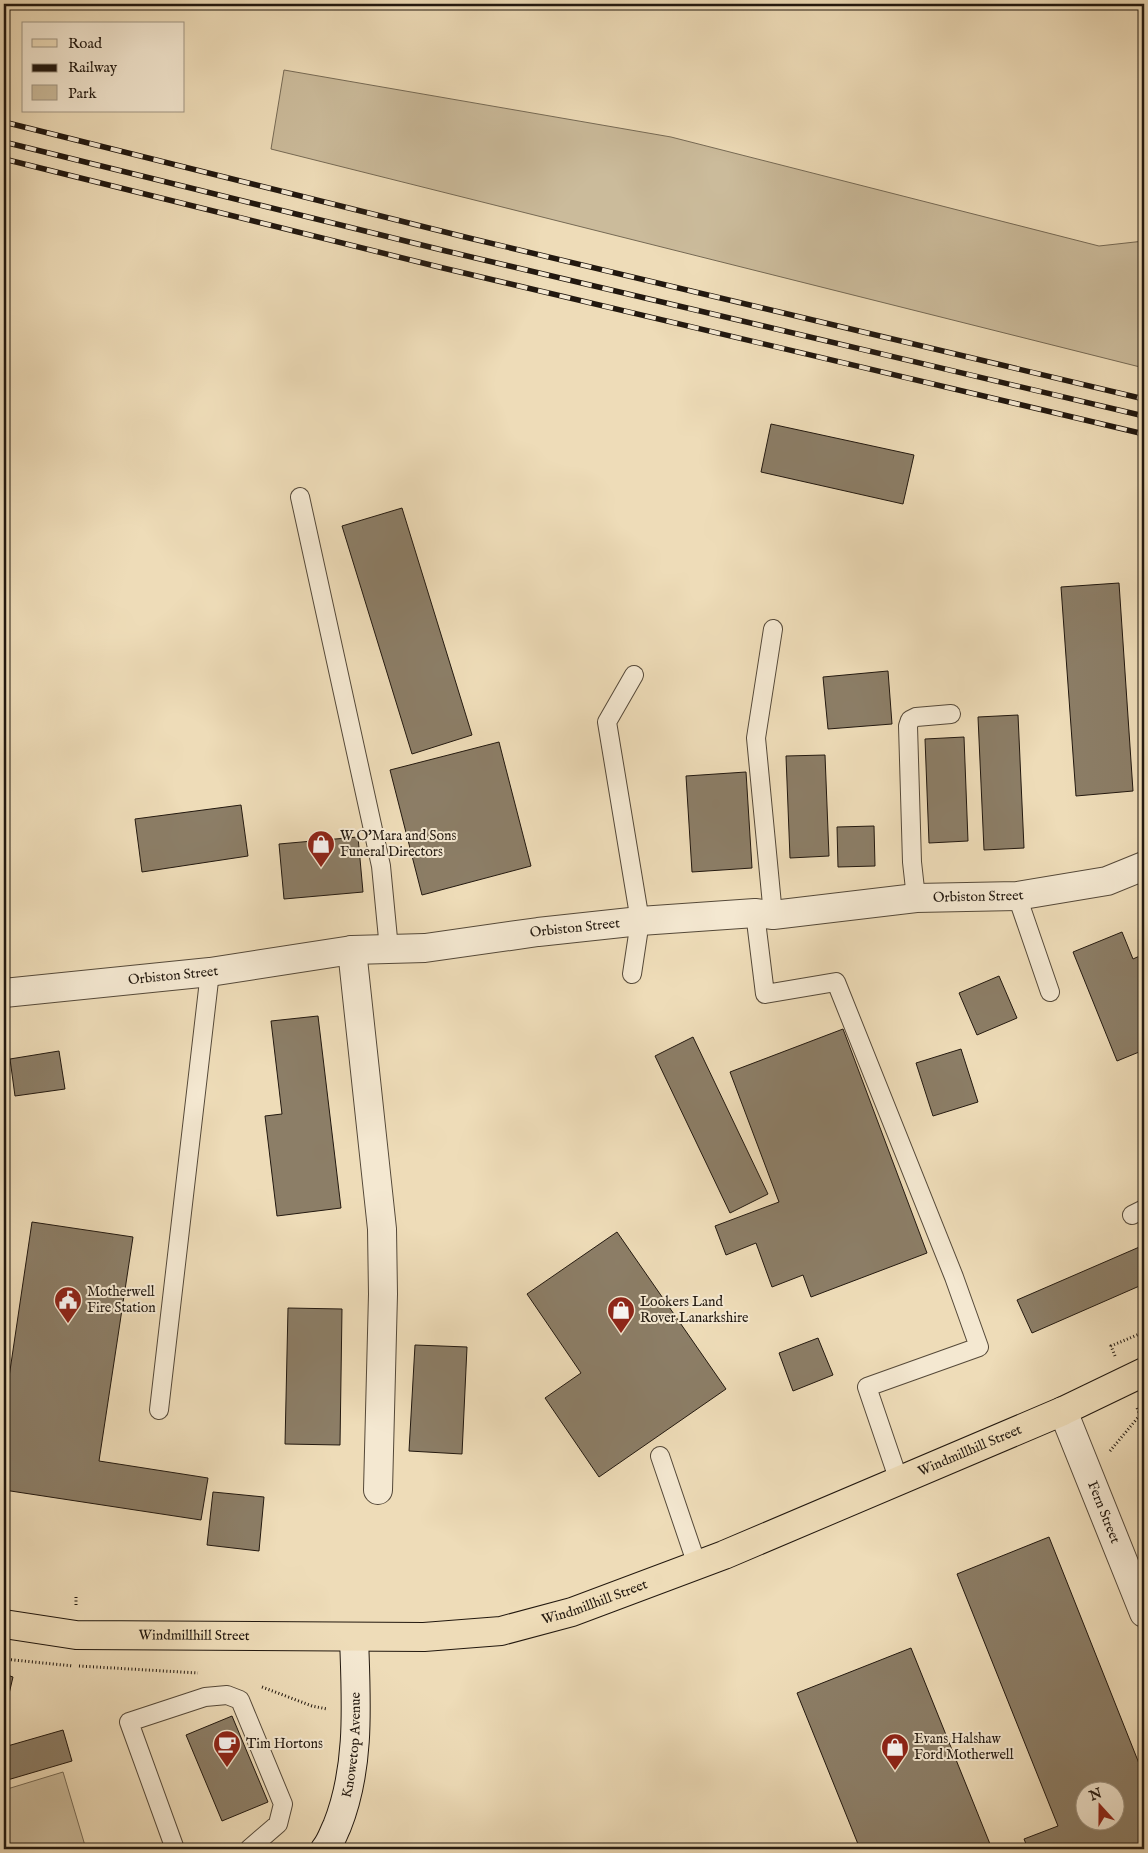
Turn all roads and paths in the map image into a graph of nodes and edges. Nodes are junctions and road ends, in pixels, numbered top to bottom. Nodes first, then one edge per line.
1 (300, 497) dead end
2 (773, 630) dead end
3 (634, 675) dead end
4 (951, 714) dead end
5 (1144, 866) edge
6 (1017, 896) junction
7 (916, 898) junction
8 (764, 914) junction
9 (640, 921) junction
10 (389, 949) junction
11 (352, 950) junction
12 (210, 972) junction
13 (632, 974) dead end
14 (1050, 992) dead end
15 (4, 993) edge
16 (1144, 1332) edge
17 (1111, 1346) dead end
18 (1144, 1372) edge
19 (159, 1410) dead end
20 (1062, 1411) junction
21 (1140, 1415) dead end
22 (660, 1456) dead end
23 (1085, 1466) junction
24 (899, 1481) junction
25 (378, 1490) dead end
26 (697, 1565) junction
27 (1144, 1614) edge
28 (4, 1624) edge
29 (354, 1637) junction
30 (333, 1847) edge
31 (175, 1849) edge
32 (249, 1849) edge

1 - 10 lane
2 - 8 lane
3 - 9 lane
4 - 7 lane
5 - 6 street, Orbiston Street
6 - 7 street, Orbiston Street
6 - 14 lane
7 - 8 street, Orbiston Street
8 - 9 street, Orbiston Street
8 - 24 lane
9 - 10 street, Orbiston Street
9 - 13 lane
10 - 11 street, Orbiston Street
11 - 12 street, Orbiston Street
11 - 25 street
12 - 15 street, Orbiston Street
12 - 19 lane
16 - 17 path
18 - 20 main road, Windmillhill Street
20 - 23 street, Fern Street
20 - 24 main road, Windmillhill Street
21 - 23 path
22 - 26 lane
23 - 27 street, Fern Street
24 - 26 main road, Windmillhill Street
26 - 29 main road, Windmillhill Street
28 - 29 main road, Windmillhill Street
29 - 30 street, Knowetop Avenue
31 - 32 lane

